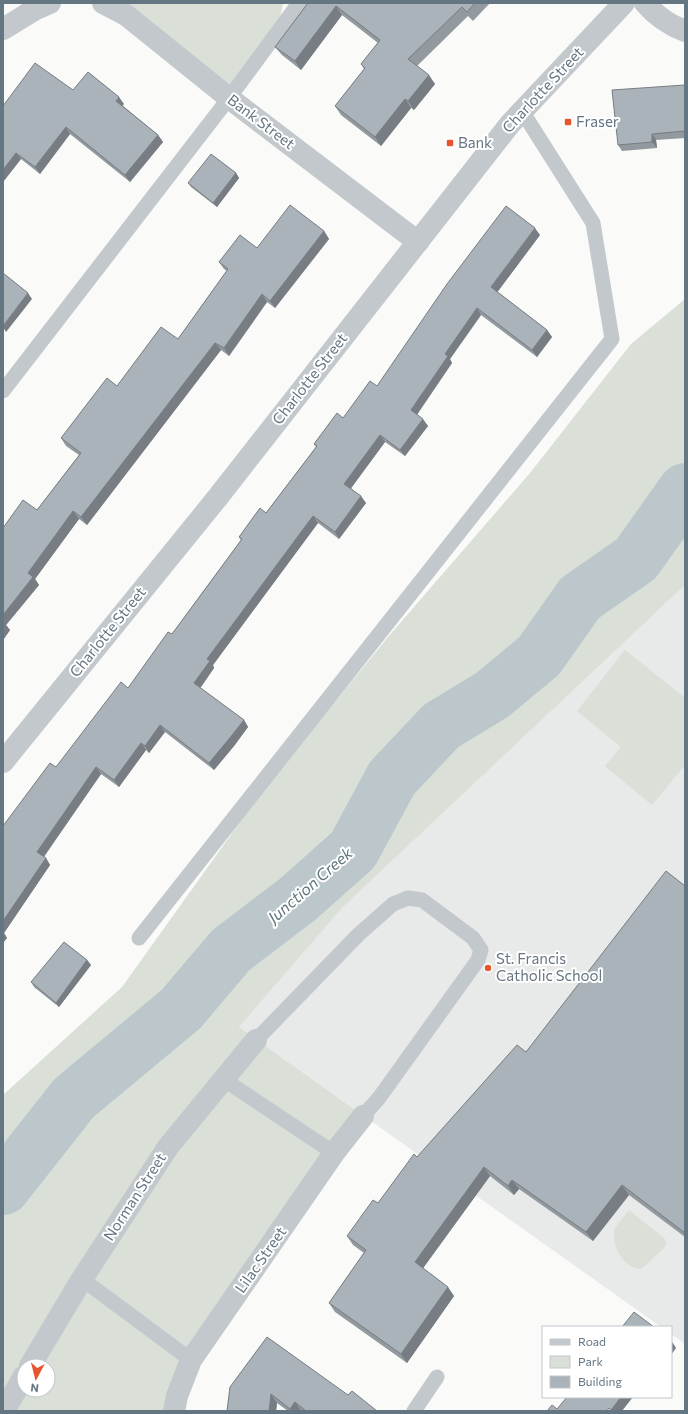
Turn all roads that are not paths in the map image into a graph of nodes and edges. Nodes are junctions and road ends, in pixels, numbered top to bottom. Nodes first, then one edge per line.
1 (50, 3) edge
2 (103, 3) edge
3 (299, 3) edge
4 (624, 3) edge
5 (644, 3) edge
6 (3, 29) edge
7 (685, 31) edge
8 (229, 98) junction
9 (522, 111) junction
10 (418, 242) junction
11 (3, 391) edge
12 (3, 762) edge
13 (138, 938) dead end
14 (256, 1040) joint
15 (223, 1079) junction
16 (363, 1116) joint
17 (334, 1153) junction
18 (82, 1279) junction
19 (35, 1358) edge
20 (191, 1360) junction
21 (437, 1377) dead end
22 (16, 1390) edge
23 (4, 1411) edge
24 (174, 1411) edge
25 (414, 1411) edge

1 - 6 street
2 - 8 street, Bank Street
3 - 8 lane
4 - 9 street, Charlotte Street
5 - 7 street
8 - 10 street, Bank Street
8 - 11 lane
9 - 10 street, Charlotte Street
9 - 13 lane
10 - 12 street, Charlotte Street
14 - 15 street, Norman Street
14 - 16 lane
15 - 17 lane
15 - 18 street, Norman Street
16 - 17 street, Lilac Street
17 - 20 street, Lilac Street
18 - 19 street, Norman Street
18 - 20 lane
20 - 24 street, Lilac Street
21 - 25 lane
22 - 23 street

